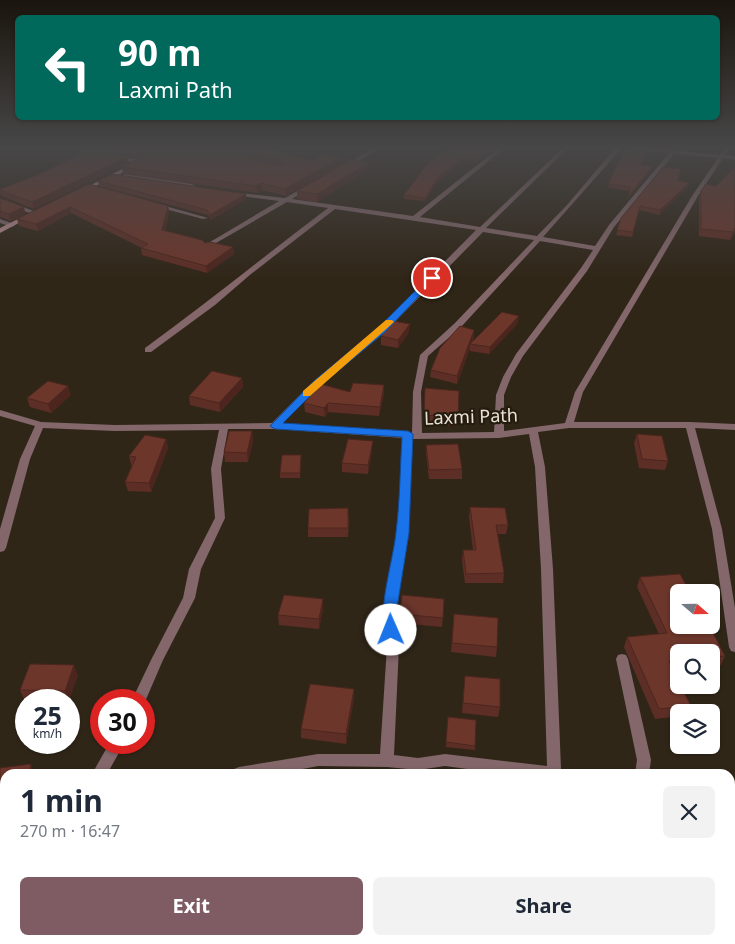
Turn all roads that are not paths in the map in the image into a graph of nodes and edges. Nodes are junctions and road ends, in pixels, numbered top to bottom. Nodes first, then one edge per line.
1 (81, 191) edge
2 (225, 191) edge
3 (302, 191) edge
4 (449, 191) edge
5 (521, 191) edge
6 (582, 191) edge
7 (641, 191) edge
8 (698, 191) edge
9 (74, 194) edge
10 (0, 200) edge
11 (283, 201) junction
12 (151, 204) edge
13 (332, 208) junction
14 (42, 210) edge
15 (34, 213) junction
16 (205, 218) edge
17 (415, 218) junction
18 (0, 221) edge
19 (12, 225) junction
20 (480, 230) junction
21 (0, 231) edge
22 (538, 238) junction
23 (207, 246) edge
24 (595, 248) junction
25 (148, 350) dead end
26 (0, 413) edge
27 (690, 424) junction
28 (40, 425) junction
29 (569, 425) junction
30 (275, 426) junction
31 (224, 427) junction
32 (735, 427) edge
33 (533, 431) junction
34 (413, 435) junction
35 (499, 435) junction
36 (0, 548) edge
37 (735, 647) edge
38 (622, 658) dead end
39 (144, 689) edge
40 (111, 754) edge
41 (387, 761) junction
42 (102, 769) edge
43 (267, 769) edge
44 (521, 769) edge
45 (555, 769) edge
46 (643, 769) edge

1 - 9 street
2 - 11 street
3 - 11 street
4 - 17 street
5 - 20 street
6 - 22 street
7 - 24 street
8 - 29 street
10 - 15 street
11 - 13 street
11 - 23 street
12 - 16 street
13 - 17 street
13 - 25 street
14 - 15 street
15 - 19 street
17 - 20 street
18 - 19 street
19 - 21 street
20 - 22 street
20 - 30 street
22 - 24 street
22 - 34 street
24 - 35 street
26 - 28 street, Laxmi Path
27 - 29 street, Laxmi Path
27 - 32 street, Laxmi Path
27 - 37 street
28 - 31 street, Laxmi Path
28 - 36 street
29 - 33 street, Laxmi Path
30 - 31 street, Laxmi Path
30 - 34 street, Laxmi Path
31 - 39 street
33 - 35 street, Laxmi Path
33 - 45 street
34 - 35 street, Laxmi Path
34 - 41 street
38 - 46 street
40 - 42 street
41 - 43 street
41 - 44 street

